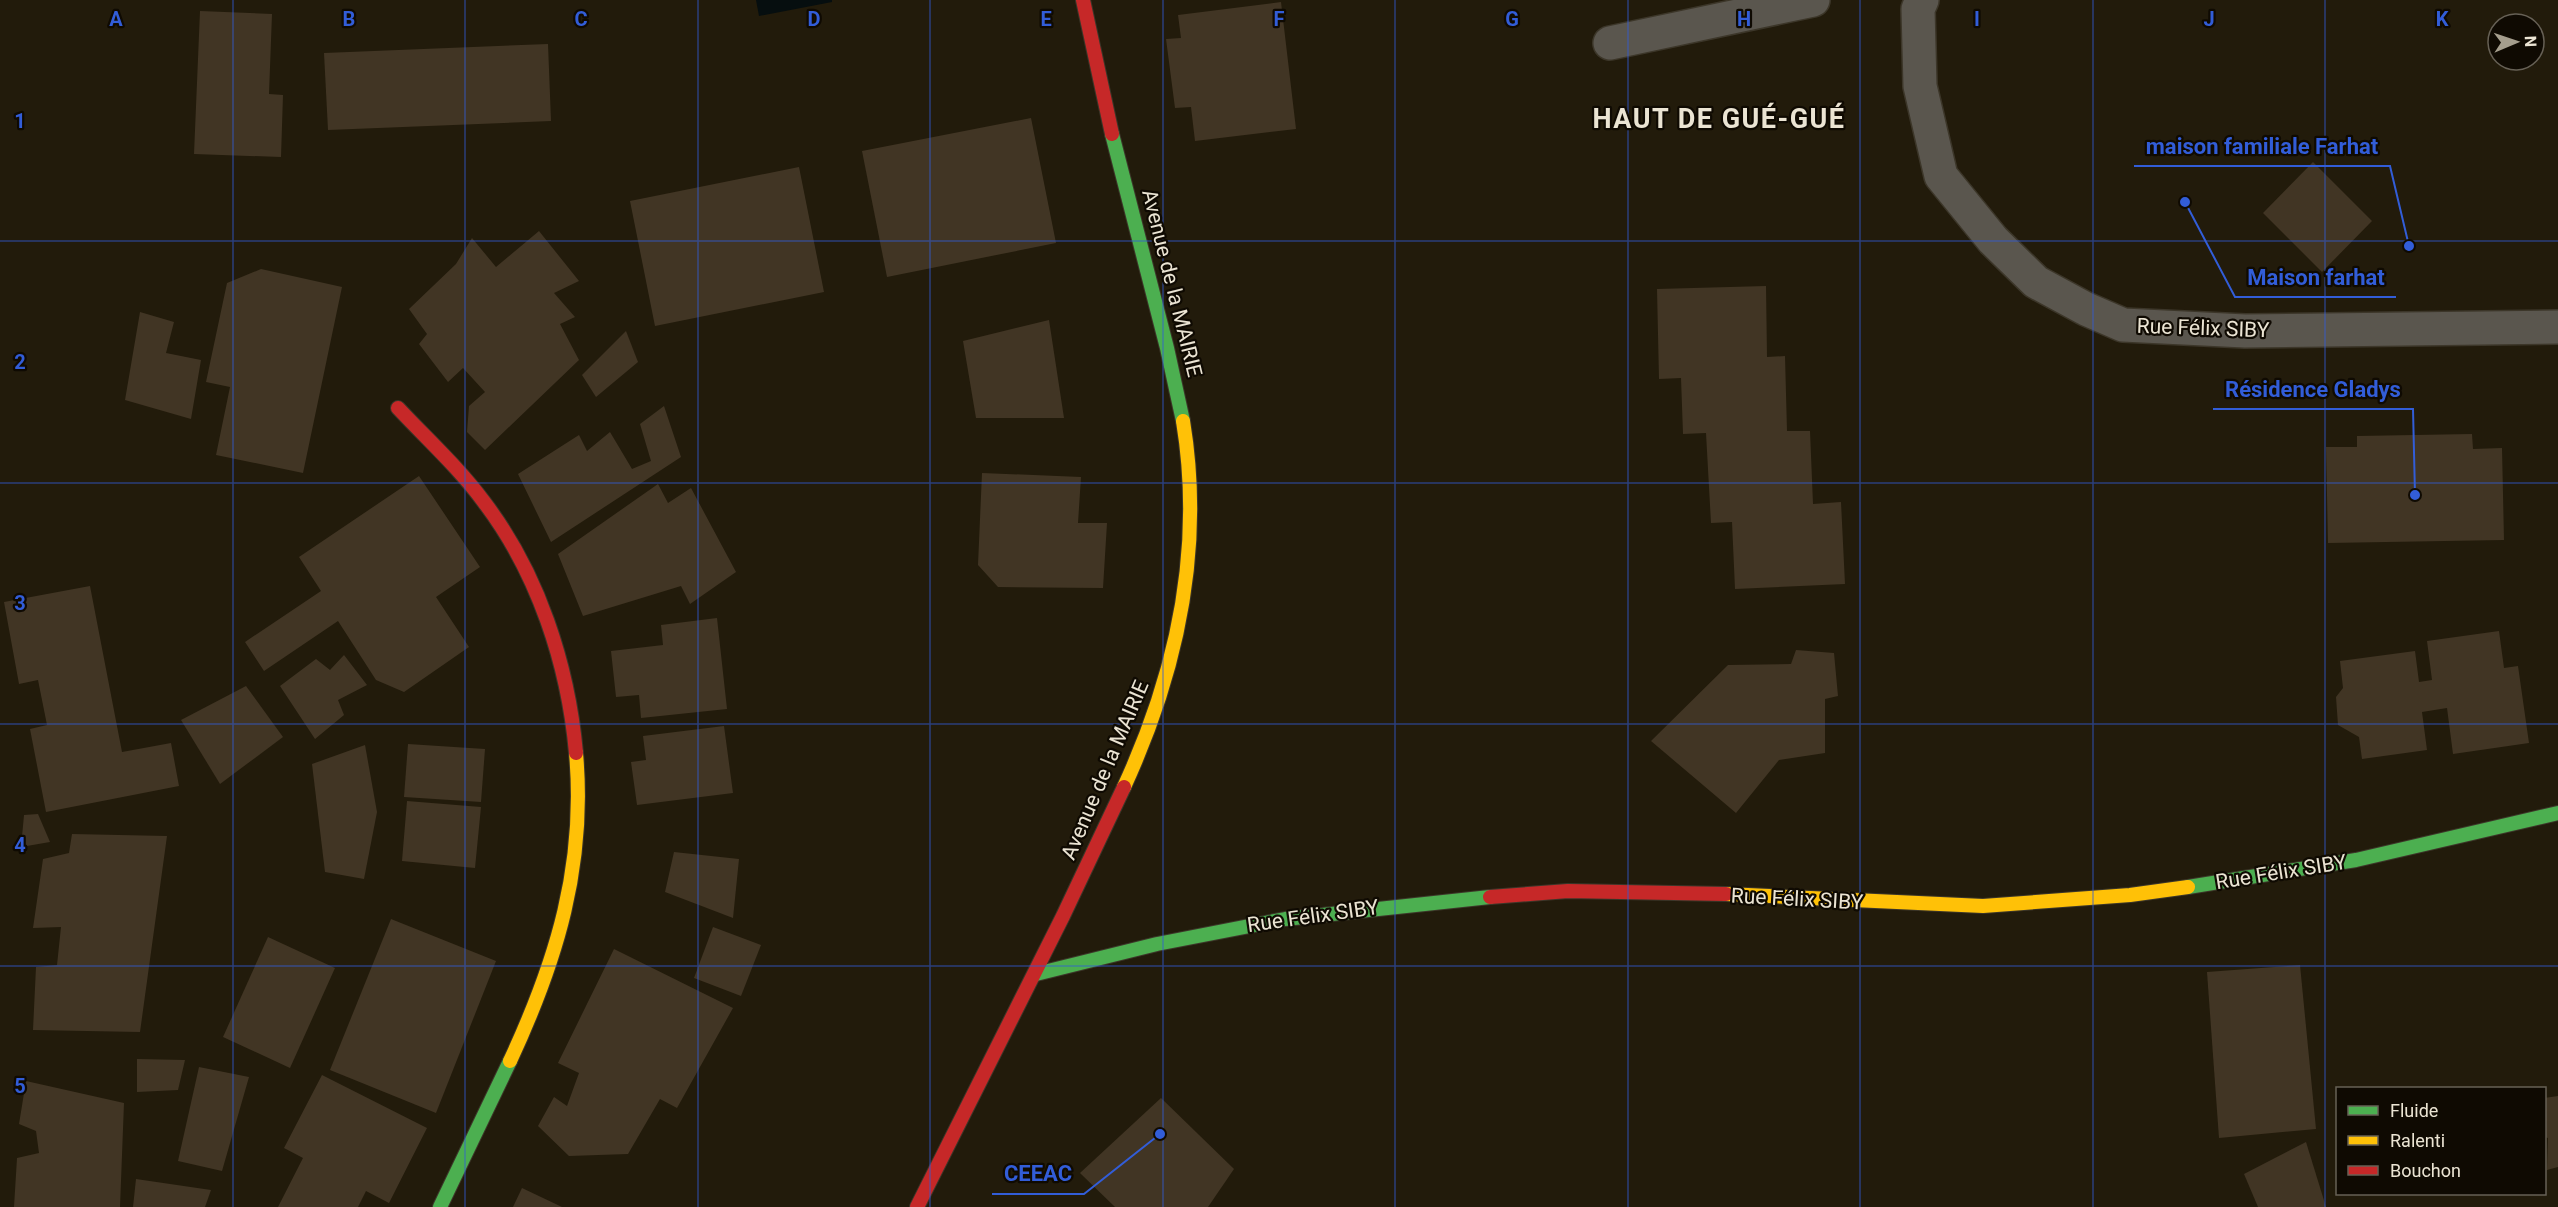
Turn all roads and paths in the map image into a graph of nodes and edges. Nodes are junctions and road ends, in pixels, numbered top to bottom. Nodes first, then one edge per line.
1 (1083, 0) edge
2 (1813, 0) edge
3 (1922, 0) edge
4 (1610, 43) dead end
5 (2558, 327) edge
6 (398, 408) dead end
7 (2558, 813) edge
8 (1036, 974) junction
9 (440, 1207) edge
10 (917, 1207) edge

1 - 8 street, Avenue de la MAIRIE
2 - 4 street
3 - 5 street, Rue Félix SIBY
6 - 9 street
7 - 8 street, Rue Félix SIBY
8 - 10 street, Avenue de la MAIRIE

